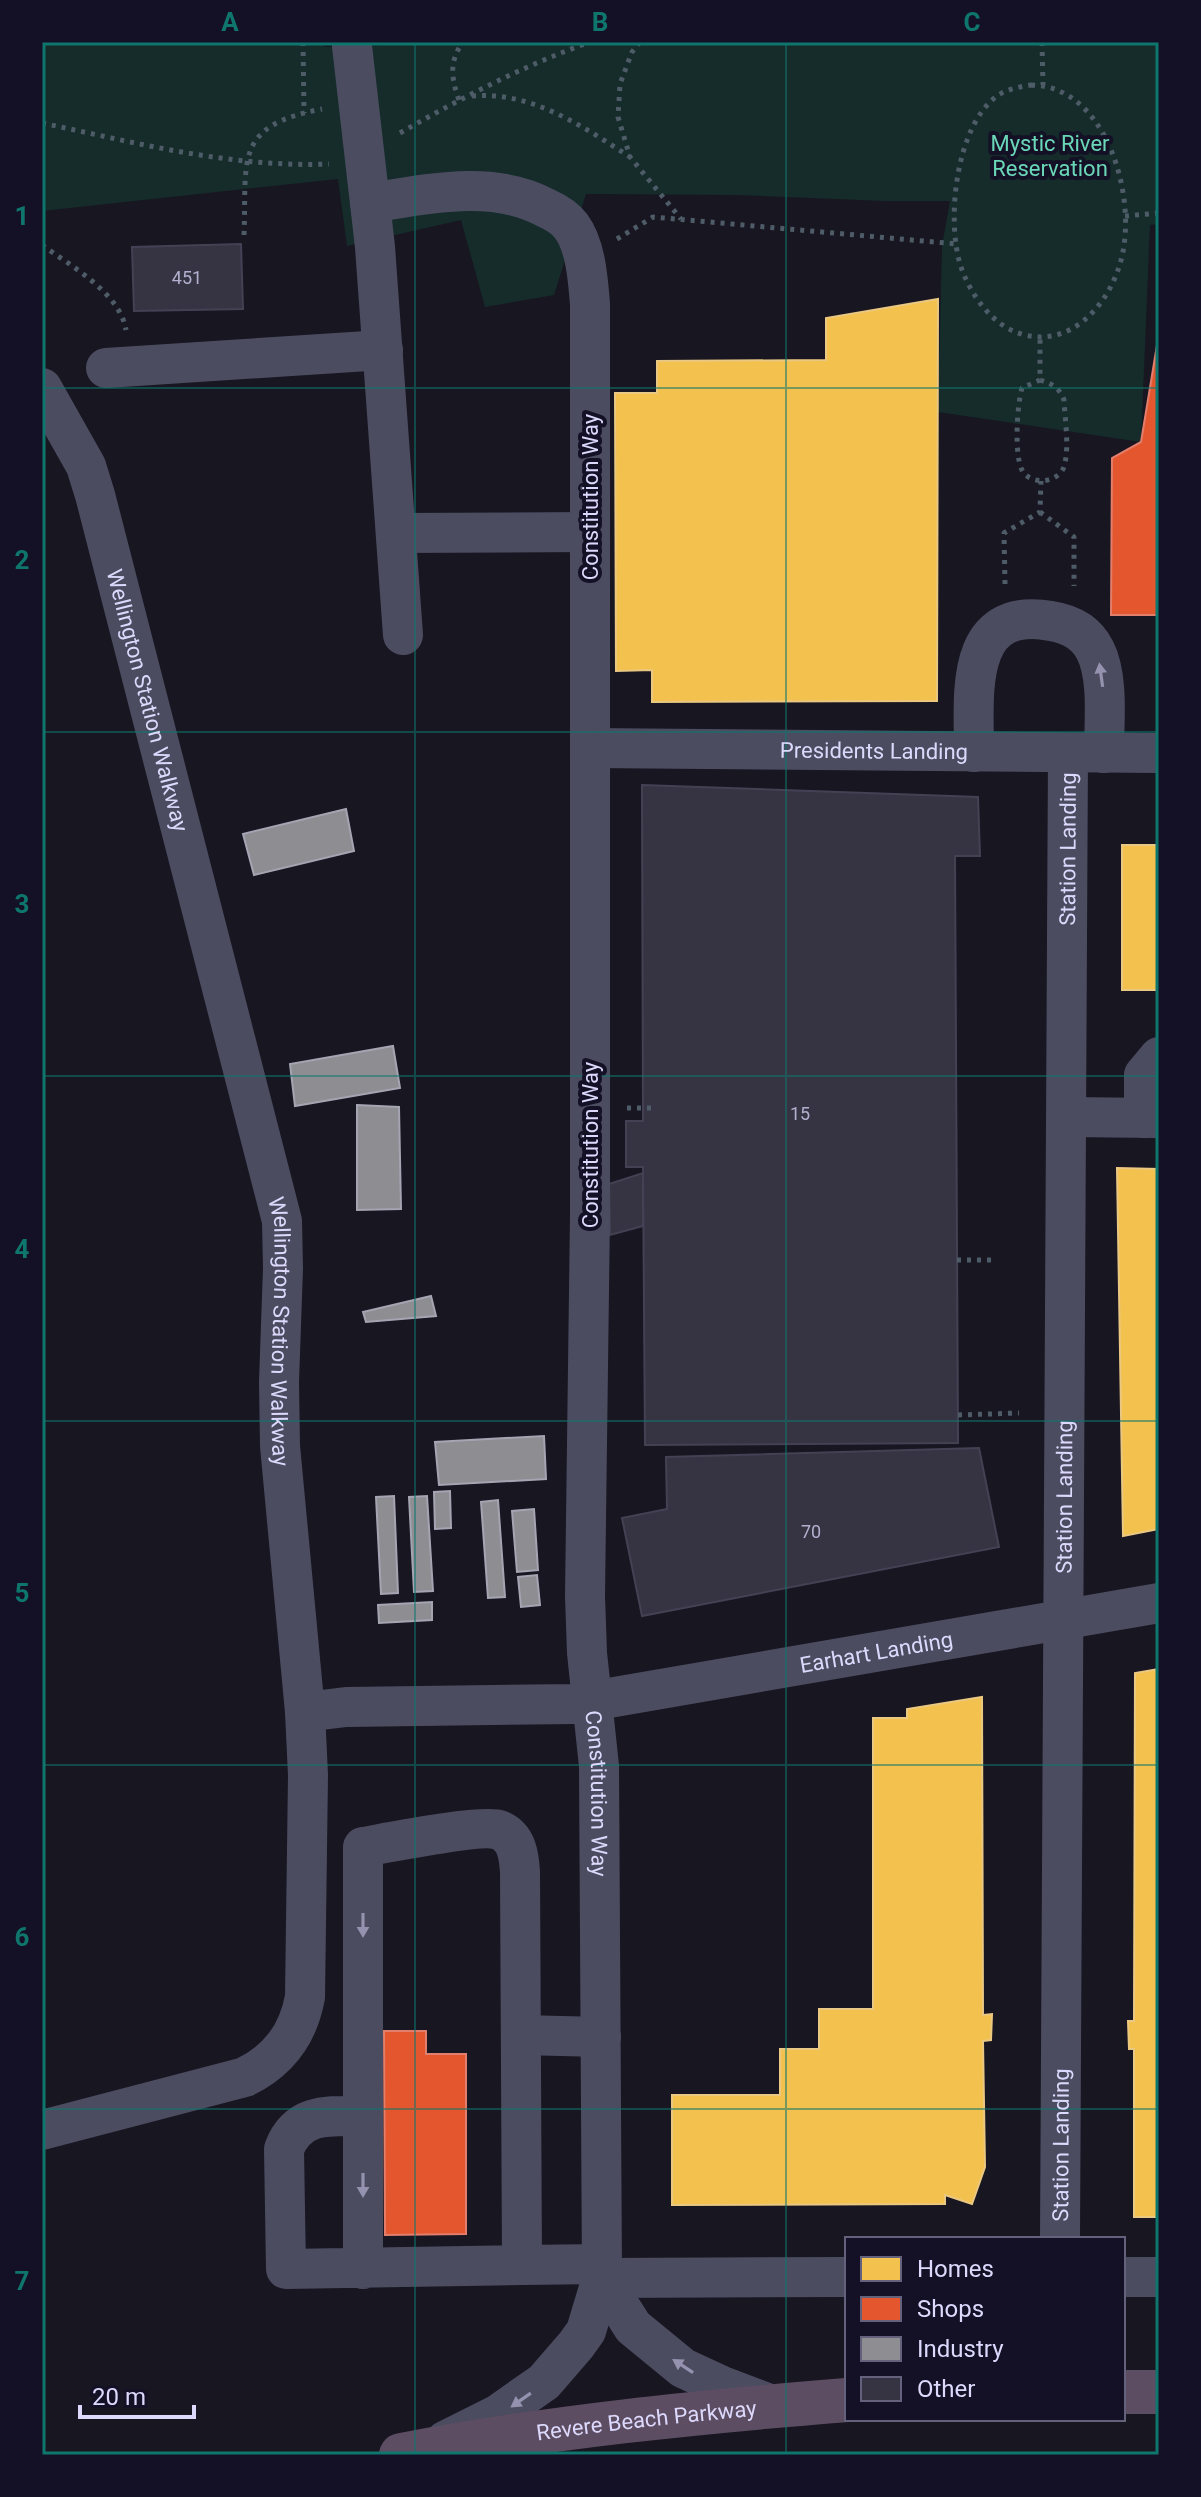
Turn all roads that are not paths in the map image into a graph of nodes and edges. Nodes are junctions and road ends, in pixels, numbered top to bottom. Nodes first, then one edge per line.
1 (352, 46) dead end
2 (370, 203) junction
3 (383, 350) junction
4 (117, 368) road end
5 (42, 388) edge
6 (590, 532) junction
7 (396, 533) junction
8 (403, 635) dead end
9 (590, 748) junction
10 (974, 752) junction
11 (1086, 753) junction
12 (1159, 753) edge
13 (1159, 1057) edge
14 (1066, 1117) junction
15 (1152, 1118) edge
16 (1159, 1603) edge
17 (1063, 1619) junction
18 (593, 1702) junction
19 (305, 1712) junction
20 (521, 2035) junction
21 (601, 2037) junction
22 (363, 2116) junction
23 (42, 2130) edge
24 (1060, 2237) edge
25 (522, 2265) junction
26 (363, 2269) junction
27 (602, 2271) junction
28 (845, 2277) edge
29 (1125, 2277) edge
30 (1159, 2277) edge
31 (1125, 2392) edge
32 (1159, 2392) edge
33 (845, 2400) edge
34 (775, 2406) junction
35 (408, 2454) edge

1 - 2 street
2 - 3 street
2 - 6 street, Constitution Way
3 - 4 street
3 - 7 street
5 - 19 street, Wellington Station Walkway
6 - 7 street
6 - 9 street, Constitution Way
7 - 8 street
9 - 10 street, Presidents Landing
9 - 18 street, Constitution Way
10 - 11 street, Presidents Landing
11 -> 10 street
11 - 12 street, Presidents Landing
11 - 14 street, Station Landing
13 - 15 street
14 - 15 street
14 - 17 street, Station Landing
16 - 17 street, Earhart Landing
17 - 18 street, Earhart Landing
17 - 24 street, Station Landing
18 - 19 street, Earhart Landing
18 - 21 street, Constitution Way
19 - 23 street, Wellington Station Walkway
20 - 21 street
20 -> 22 street
20 - 25 street
21 - 27 street, Constitution Way
22 -> 26 street
22 - 26 street
25 - 26 street
25 - 27 street
27 - 28 street
34 -> 27 street
27 -> 35 street, Constitution Way
29 - 30 street
31 - 32 highway
33 - 34 highway, Revere Beach Parkway
34 - 35 highway, Revere Beach Parkway

